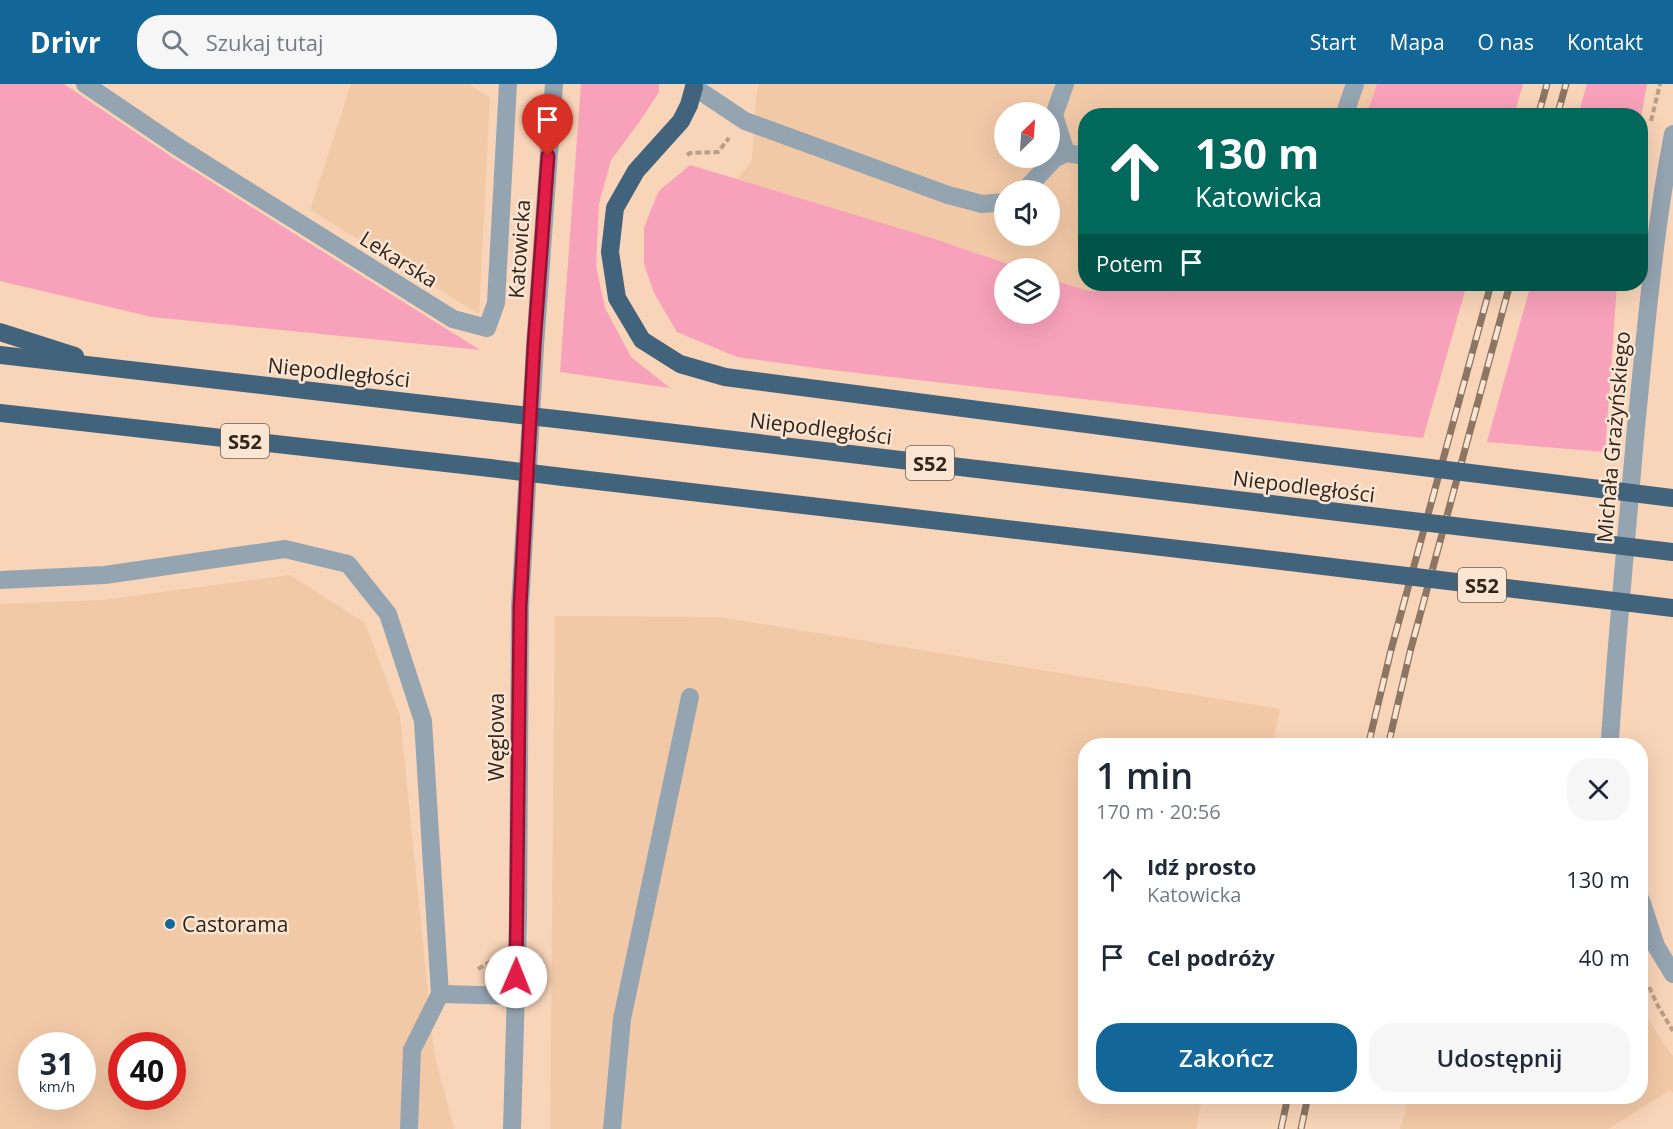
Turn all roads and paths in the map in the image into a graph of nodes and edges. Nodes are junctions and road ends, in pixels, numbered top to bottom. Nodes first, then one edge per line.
1 (85, 84) edge
2 (508, 84) edge
3 (554, 84) edge
4 (1065, 84) edge
5 (1355, 84) edge
6 (699, 85) edge
7 (1347, 108) edge
8 (745, 121) junction
9 (1673, 134) edge
10 (1066, 153) junction
11 (1078, 155) edge
12 (683, 157) dead end
13 (1034, 180) edge
14 (994, 203) edge
15 (0, 332) edge
16 (534, 346) joint
17 (0, 355) edge
18 (114, 369) junction
19 (0, 413) edge
20 (1673, 498) edge
21 (1673, 552) edge
22 (0, 580) edge
23 (1673, 608) edge
24 (690, 697) dead end
25 (1610, 738) edge
26 (1648, 921) edge
27 (1673, 974) edge
28 (1648, 985) edge
29 (440, 994) junction
30 (516, 996) junction
31 (1673, 1031) edge
32 (409, 1129) edge
33 (512, 1129) edge
34 (612, 1129) edge

1 - 2 street, Lekarska
3 - 16 street, Katowicka
4 - 10 street
5 - 7 street
6 - 8 street
6 - 20 highway, bridge
8 - 12 path
8 - 14 street
9 - 25 street, Michała Grażyńskiego
10 - 11 street
10 - 13 street
15 - 18 highway
16 - 30 street, Węglowa
17 - 18 highway, Niepodległości / S52
18 - 21 highway, Niepodległości / S52, bridge
19 - 23 highway, S52, bridge
22 - 29 street
24 - 34 street
26 - 27 street
28 - 31 path
29 - 30 street
29 - 32 street
30 - 33 street, Węglowa

